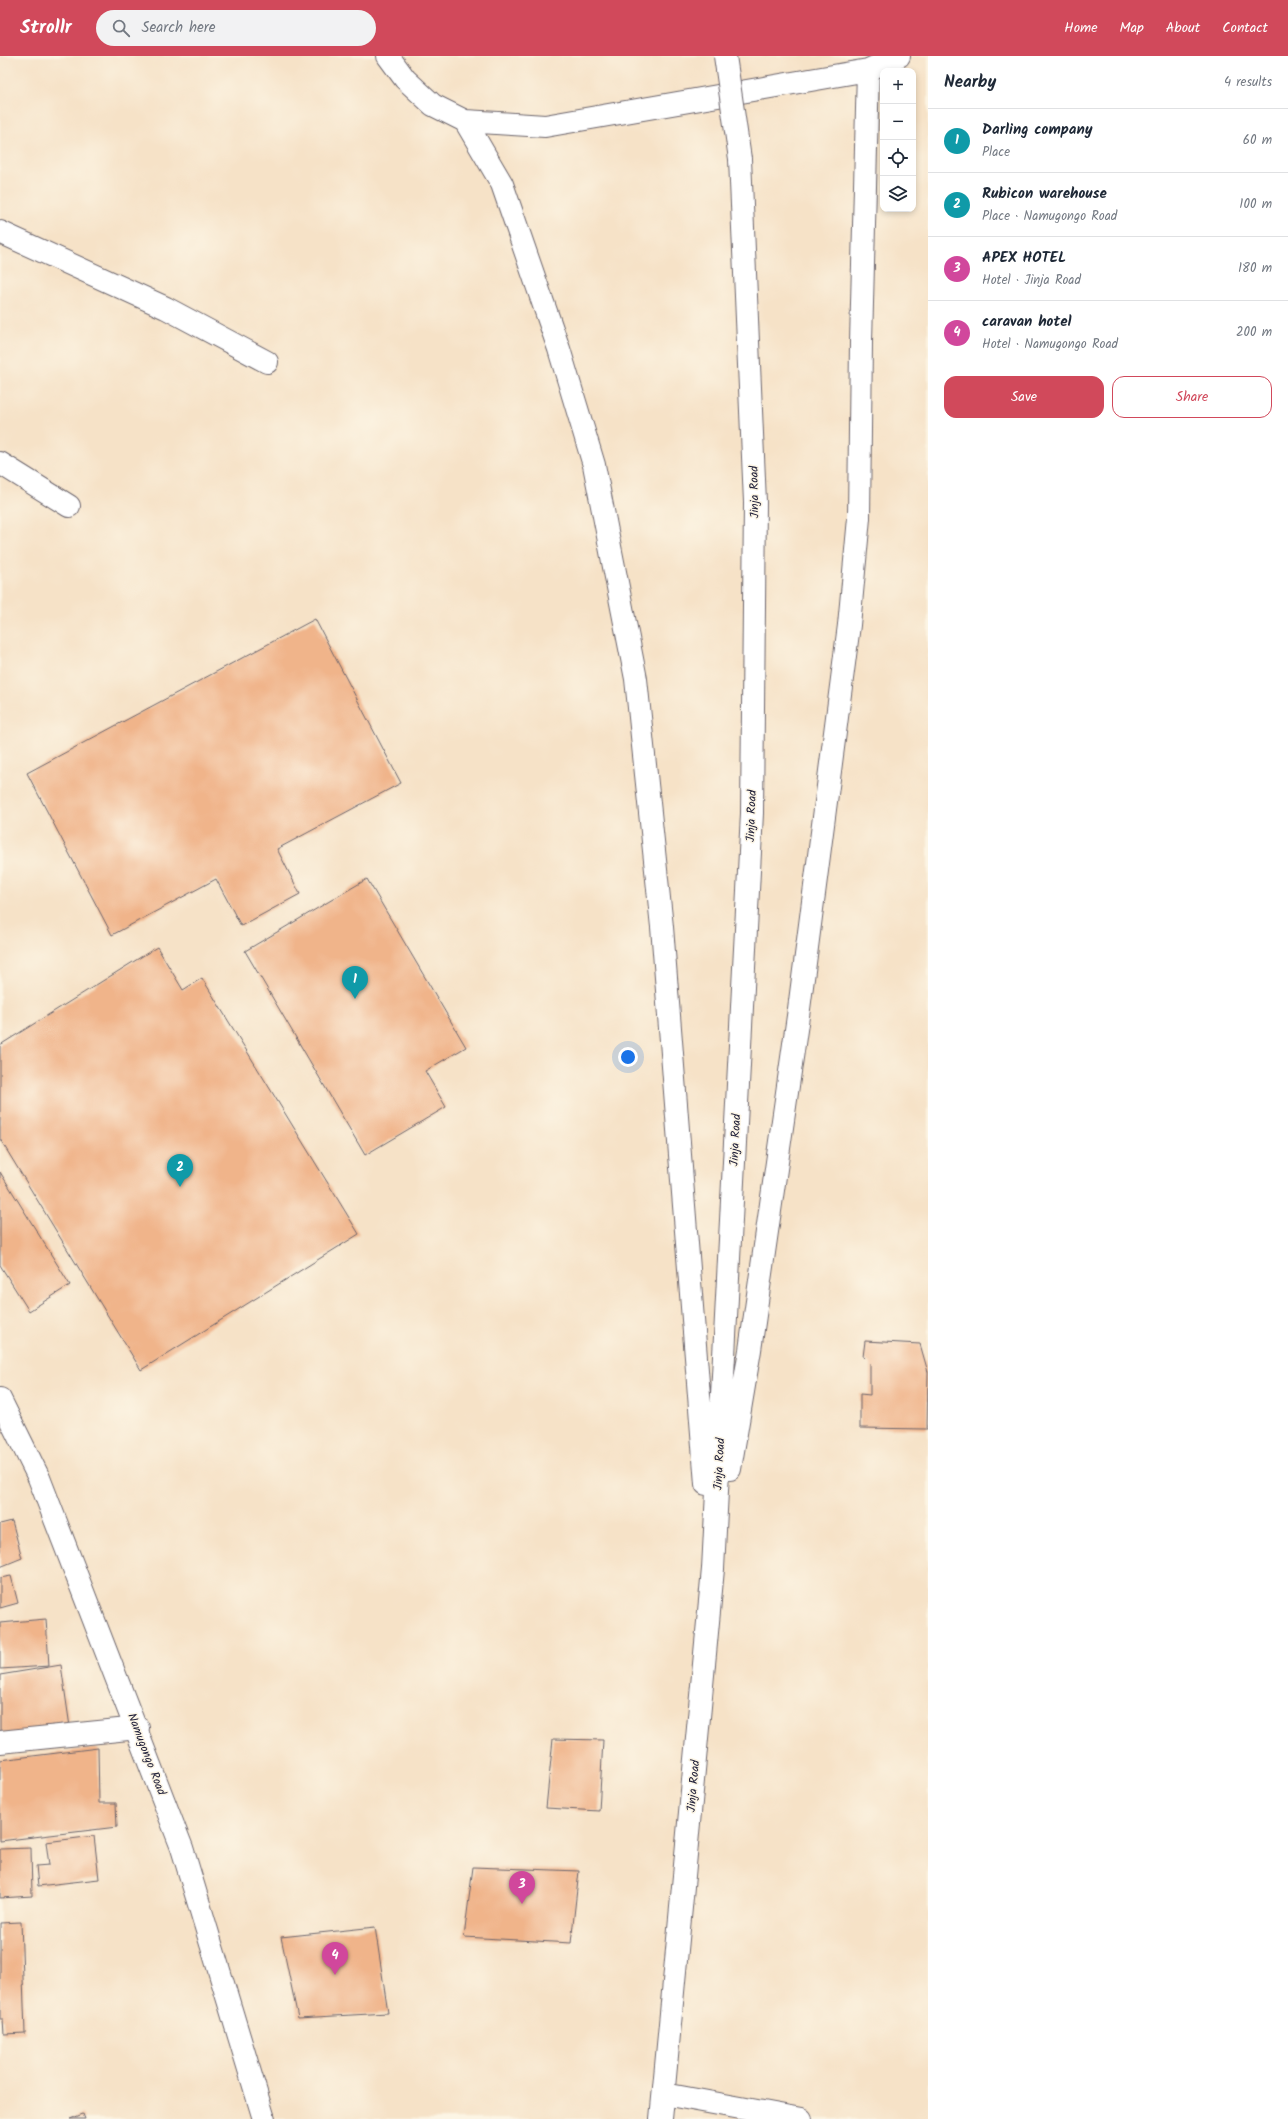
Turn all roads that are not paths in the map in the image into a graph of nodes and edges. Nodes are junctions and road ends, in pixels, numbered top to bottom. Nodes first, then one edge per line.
1 (388, 56) edge
2 (725, 56) edge
3 (899, 56) edge
4 (868, 70) junction
5 (465, 121) junction
6 (0, 232) edge
7 (267, 362) dead end
8 (0, 463) edge
9 (69, 506) dead end
10 (0, 1399) edge
11 (713, 1569) junction
12 (138, 1728) junction
13 (0, 1742) edge
14 (664, 2094) junction
15 (264, 2119) edge
16 (661, 2119) edge
17 (801, 2119) edge

1 - 5 main road
2 - 11 main road, Jinja Road, bridge
3 - 4 main road
4 - 5 main road
4 - 11 main road
5 - 11 main road
6 - 7 main road
8 - 9 main road
10 - 12 main road, Namugongo Road
11 - 14 main road, Jinja Road
12 - 13 main road
12 - 15 main road, Namugongo Road
14 - 16 main road, Jinja Road
14 - 17 main road

